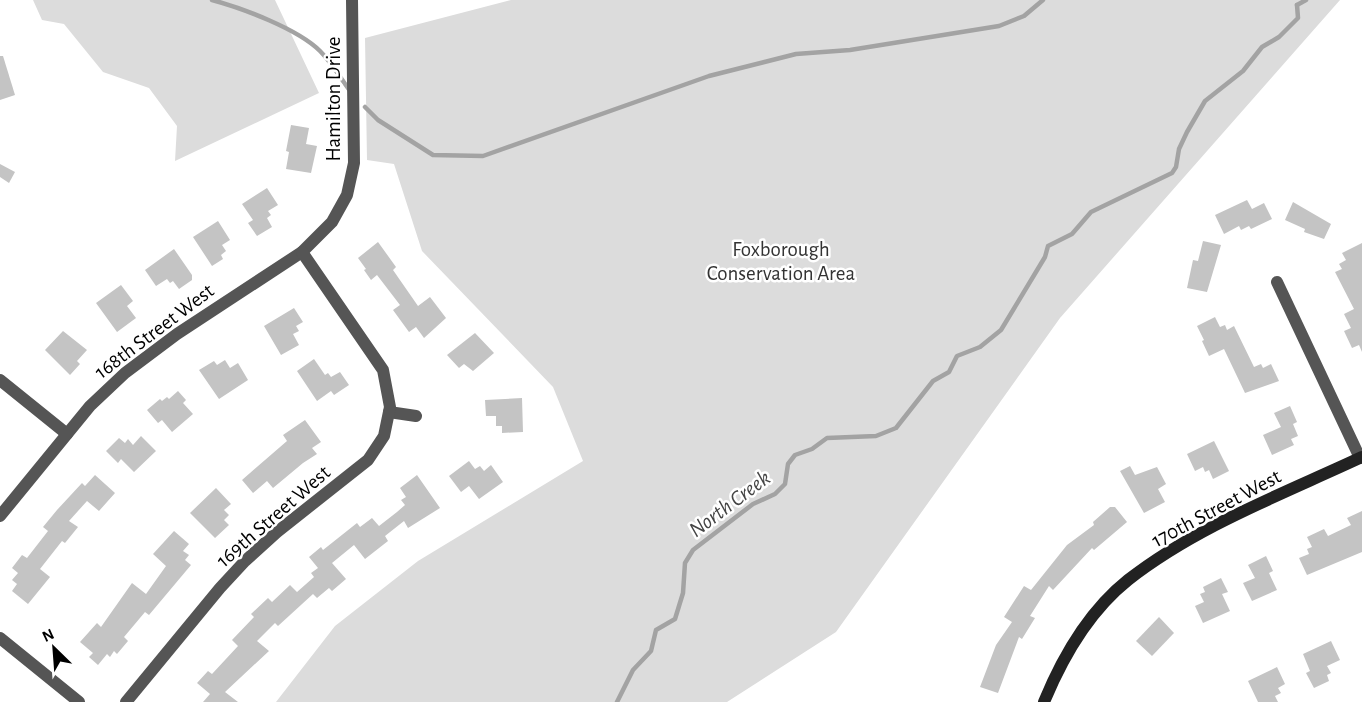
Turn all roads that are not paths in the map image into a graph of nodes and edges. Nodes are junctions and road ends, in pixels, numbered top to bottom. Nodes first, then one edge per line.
1 (352, 0) edge
2 (302, 252) junction
3 (1277, 282) dead end
4 (0, 380) edge
5 (389, 412) junction
6 (416, 416) dead end
7 (67, 434) junction
8 (1361, 457) edge
9 (0, 516) edge
10 (0, 638) edge
11 (79, 702) edge
12 (126, 702) edge
13 (1044, 702) edge

1 - 2 street, Hamilton Drive
2 - 5 street, 169th Street West
2 - 7 street, 168th Street West
3 - 8 street
4 - 7 street
5 - 6 street
5 - 12 street, 169th Street West
7 - 9 street, 168th Street West
8 - 13 street, 170th Street West
10 - 11 street

